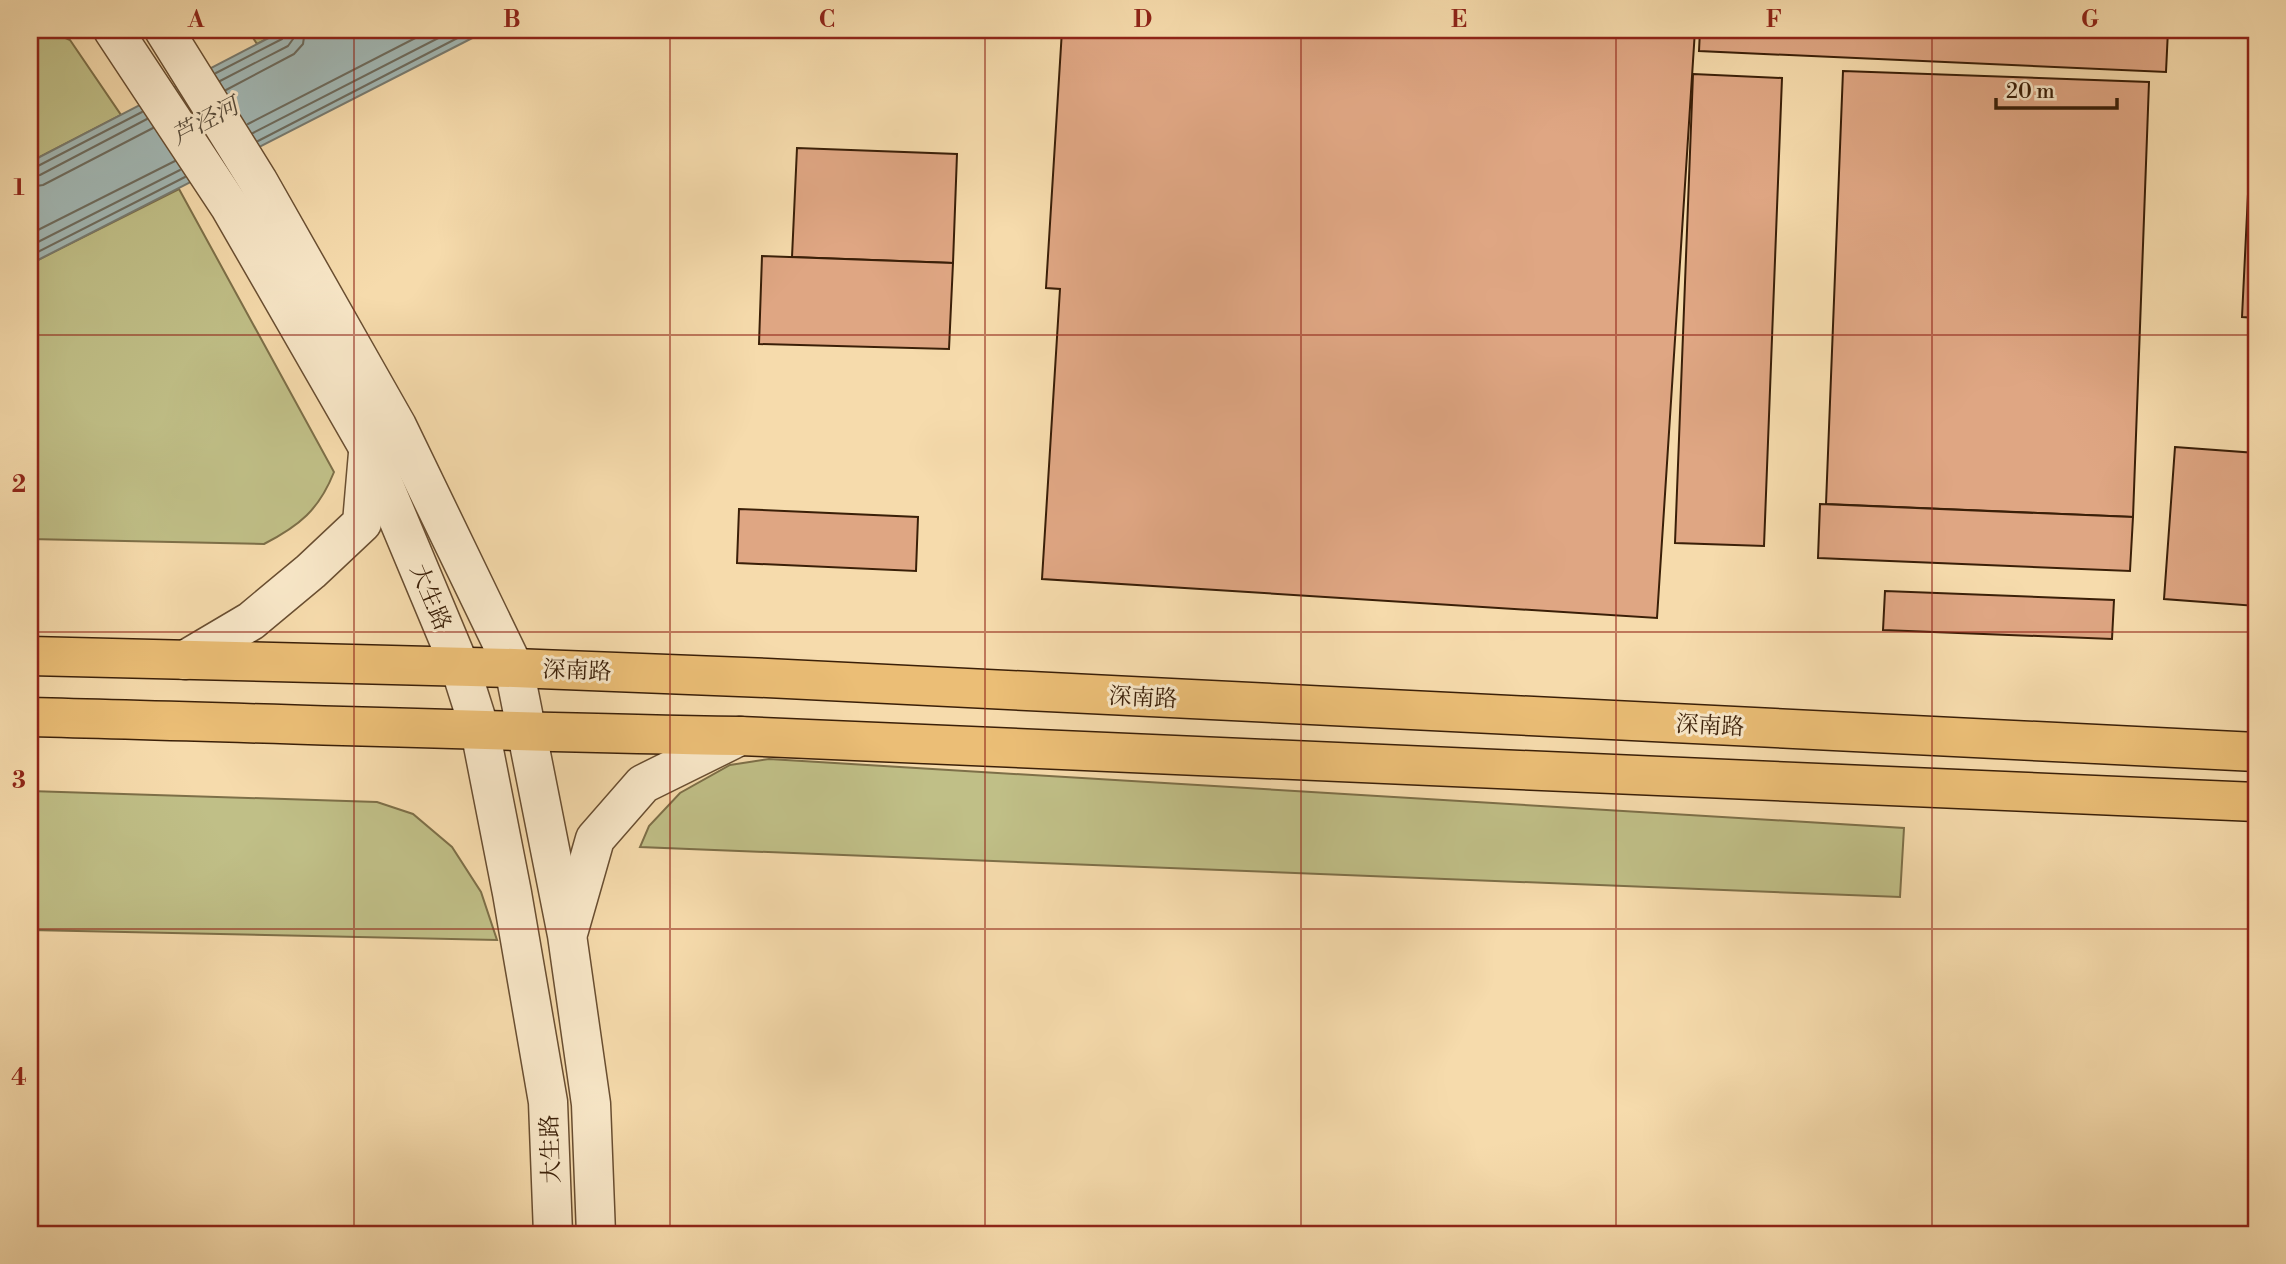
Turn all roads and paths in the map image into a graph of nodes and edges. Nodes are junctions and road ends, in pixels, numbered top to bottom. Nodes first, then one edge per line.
1 (113, 30) edge
2 (164, 30) edge
3 (368, 447) junction
4 (30, 656) edge
5 (185, 660) junction
6 (460, 667) junction
7 (514, 668) junction
8 (30, 717) edge
9 (480, 730) junction
10 (527, 733) junction
11 (740, 736) junction
12 (2256, 752) edge
13 (2256, 802) edge
14 (567, 935) junction
15 (553, 1234) edge
16 (596, 1234) edge

1 - 3 street, 大生路
2 - 7 street, 大生路
3 - 5 street
3 - 6 street, 大生路
4 - 5 main road, 深南路
5 - 6 main road, 深南路
6 - 7 main road, 深南路
6 - 9 street, 大生路
7 - 10 street, 大生路
7 - 12 main road, 深南路
8 - 9 main road
9 - 10 main road
9 - 15 street, 大生路
10 - 11 main road
10 - 14 street, 大生路
11 - 13 main road
11 - 14 street
14 - 16 street, 大生路

